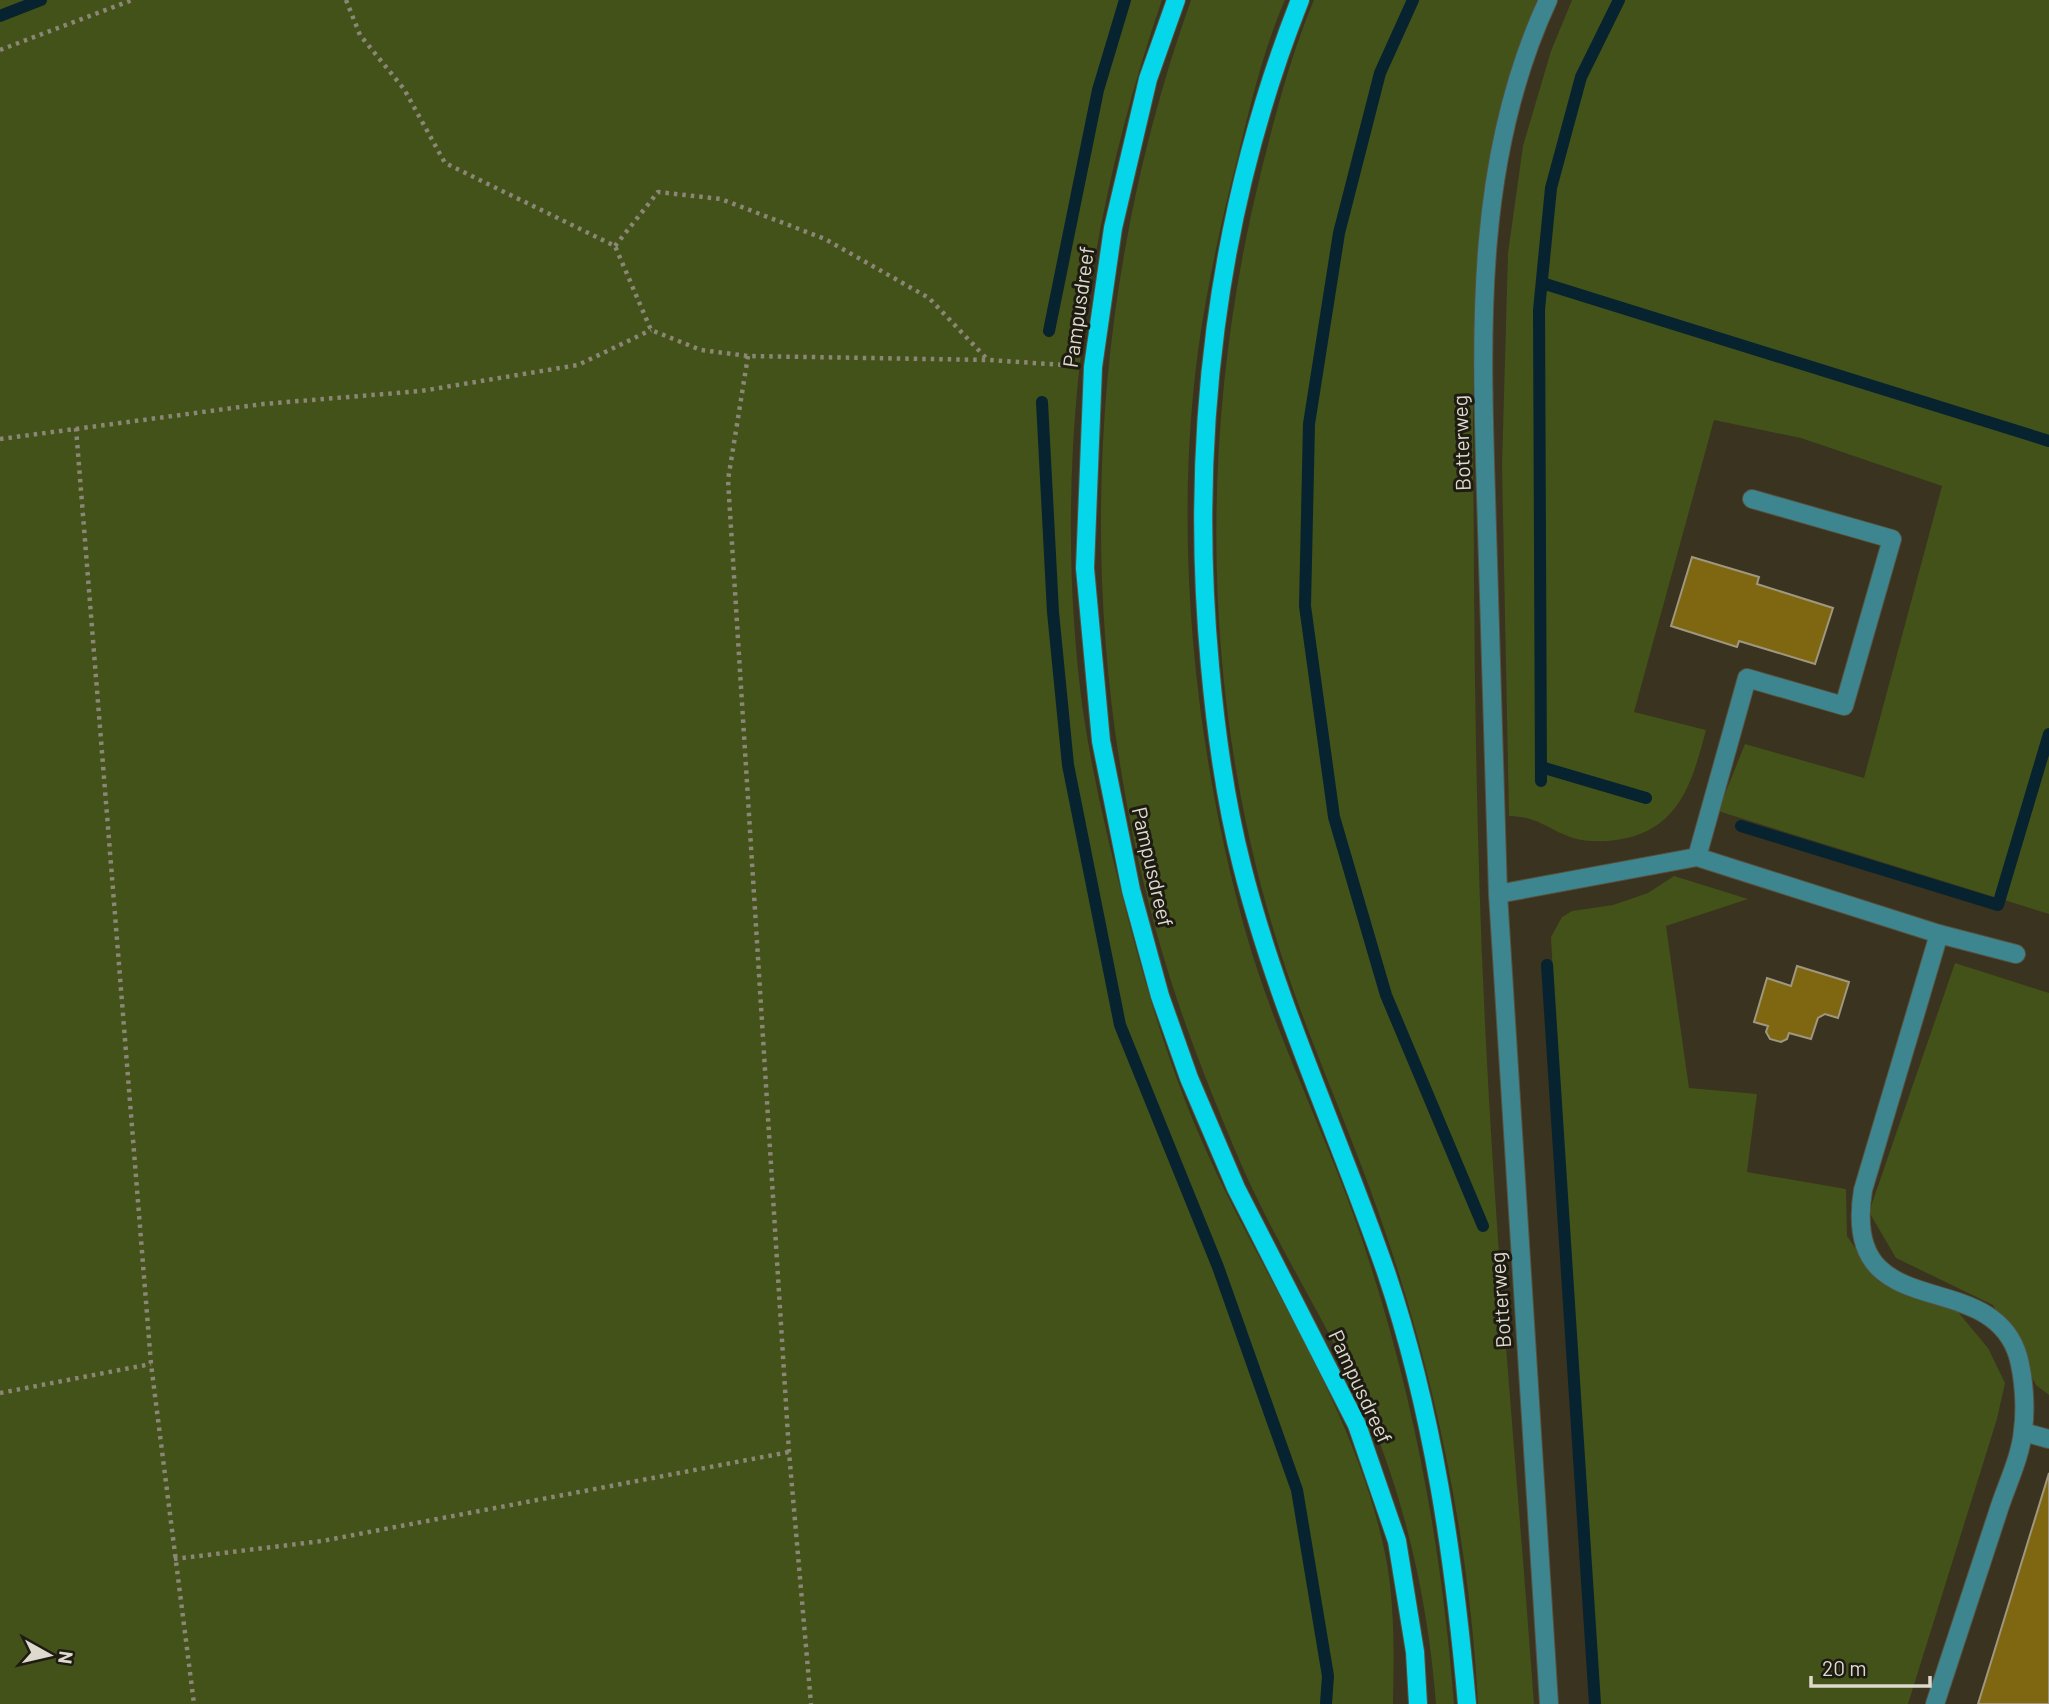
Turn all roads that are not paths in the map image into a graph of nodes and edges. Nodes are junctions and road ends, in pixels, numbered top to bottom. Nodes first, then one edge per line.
1 (1176, 0) edge
2 (1300, 0) edge
3 (1548, 0) edge
4 (1752, 499) dead end
5 (1697, 857) junction
6 (1498, 894) junction
7 (1939, 934) junction
8 (2016, 954) dead end
9 (2023, 1432) junction
10 (2049, 1439) edge
11 (1418, 1704) edge
12 (1467, 1704) edge
13 (1549, 1704) edge
14 (1935, 1704) edge

1 - 11 main road, Pampusdreef
2 - 12 main road
3 - 6 street, Botterweg
4 - 5 street
5 - 6 street
5 - 7 street
6 - 13 street, Botterweg
7 - 8 street
7 - 9 street
9 - 10 street
9 - 14 street

